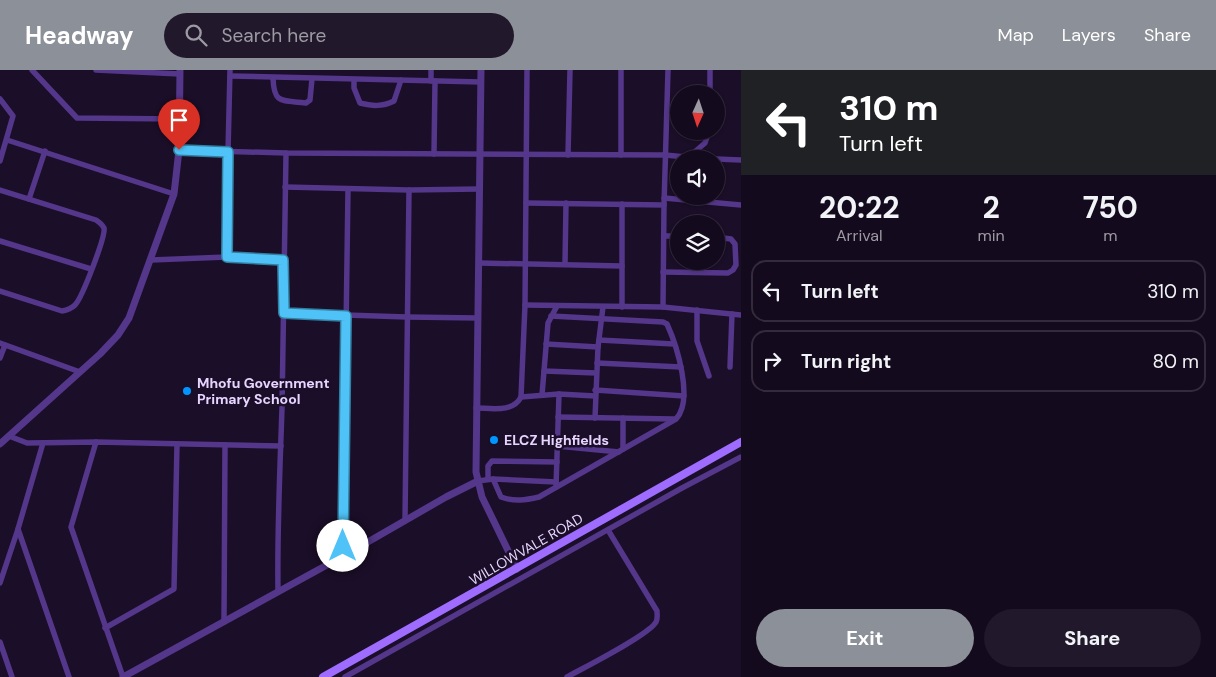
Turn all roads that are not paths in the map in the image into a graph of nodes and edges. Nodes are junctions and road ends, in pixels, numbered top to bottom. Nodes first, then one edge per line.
1 (32, 70) edge
2 (96, 70) edge
3 (280, 70) edge
4 (431, 70) edge
5 (481, 70) edge
6 (527, 70) edge
7 (570, 70) edge
8 (621, 70) edge
9 (668, 70) edge
10 (710, 70) edge
11 (180, 72) edge
12 (230, 73) edge
13 (276, 78) junction
14 (312, 79) junction
15 (354, 80) junction
16 (401, 80) junction
17 (433, 81) junction
18 (481, 82) junction
19 (710, 85) edge
20 (0, 99) edge
21 (178, 119) junction
22 (7, 140) junction
23 (706, 140) edge
24 (179, 150) junction
25 (697, 150) edge
26 (45, 151) junction
27 (228, 152) junction
28 (286, 153) junction
29 (434, 154) junction
30 (525, 154) junction
31 (480, 155) junction
32 (568, 155) junction
33 (621, 155) junction
34 (665, 155) junction
35 (670, 155) edge
36 (725, 159) edge
37 (741, 160) edge
38 (0, 161) edge
39 (285, 187) junction
40 (348, 189) junction
41 (479, 189) junction
42 (0, 190) edge
43 (409, 190) junction
44 (174, 194) junction
45 (29, 200) junction
46 (664, 201) junction
47 (526, 203) junction
48 (566, 203) junction
49 (622, 204) junction
50 (741, 205) edge
51 (664, 236) junction
52 (670, 236) edge
53 (725, 238) edge
54 (0, 241) edge
55 (227, 257) junction
56 (151, 260) junction
57 (283, 260) junction
58 (478, 262) junction
59 (525, 263) junction
60 (566, 264) junction
61 (622, 266) junction
62 (91, 269) junction
63 (663, 272) junction
64 (0, 291) edge
65 (525, 305) junction
66 (557, 306) junction
67 (622, 307) junction
68 (663, 307) junction
69 (603, 308) junction
70 (696, 310) junction
71 (284, 313) junction
72 (732, 314) junction
73 (741, 315) edge
74 (346, 316) junction
75 (551, 316) junction
76 (407, 317) junction
77 (478, 318) junction
78 (601, 319) junction
79 (599, 340) junction
80 (3, 344) edge
81 (546, 344) junction
82 (674, 344) junction
83 (598, 347) junction
84 (0, 358) edge
85 (597, 363) junction
86 (681, 366) junction
87 (730, 367) dead end
88 (544, 370) junction
89 (80, 372) junction
90 (596, 373) junction
91 (709, 376) dead end
92 (595, 393) junction
93 (559, 394) junction
94 (542, 395) junction
95 (684, 396) junction
96 (521, 397) junction
97 (476, 408) junction
98 (558, 417) junction
99 (595, 418) junction
100 (623, 418) junction
101 (676, 419) junction
102 (9, 436) junction
103 (96, 442) junction
104 (741, 442) edge
105 (43, 443) junction
106 (0, 444) edge
107 (176, 444) junction
108 (225, 445) junction
109 (281, 446) junction
110 (557, 446) junction
111 (621, 451) junction
112 (741, 457) edge
113 (557, 462) junction
114 (490, 479) junction
115 (478, 481) junction
116 (556, 484) junction
117 (404, 520) junction
118 (18, 529) junction
119 (608, 530) junction
120 (347, 554) junction
121 (517, 568) junction
122 (0, 583) edge
123 (278, 591) junction
124 (224, 622) junction
125 (105, 628) junction
126 (0, 642) edge
127 (12, 677) edge
128 (69, 677) edge
129 (123, 677) edge
130 (323, 677) edge
131 (345, 677) edge
132 (567, 677) edge

1 - 21 street
2 - 11 street
3 - 13 street
4 - 17 street
5 - 18 street
6 - 30 street
7 - 32 street
8 - 33 street
9 - 34 street
10 - 19 street
11 - 21 street
12 - 13 street
12 - 27 street
13 - 14 street
13 - 14 street
14 - 15 street
15 - 16 street
15 - 16 street
16 - 17 street
17 - 18 street
17 - 29 street
18 - 31 street
20 - 22 street
21 - 24 street
22 - 26 street
22 - 38 street
23 - 25 street
24 - 27 street
24 - 44 street
26 - 44 street
26 - 45 street
27 - 28 street
27 - 55 street
28 - 29 street
28 - 39 street
29 - 31 street
30 - 31 street
30 - 32 street
30 - 47 street
31 - 41 street
32 - 33 street
33 - 34 street
34 - 35 street
34 - 46 street
36 - 37 street
39 - 40 street
39 - 57 street
40 - 43 street
40 - 74 street
41 - 43 street
41 - 58 street
42 - 45 street
43 - 76 street
44 - 56 street
45 - 62 street
46 - 49 street
46 - 50 street
46 - 51 street
47 - 48 street
47 - 59 street
48 - 49 street
48 - 60 street
49 - 61 street
51 - 52 street
51 - 63 street
53 - 63 street
54 - 62 street
55 - 56 street
55 - 57 street
56 - 89 street
57 - 71 street
58 - 59 street
58 - 77 street
59 - 60 street
59 - 65 street
60 - 61 street
61 - 67 street
62 - 64 street
63 - 68 street
65 - 66 street
65 - 96 street
66 - 69 street
66 - 75 street
67 - 68 street
67 - 69 street
68 - 70 street
69 - 78 street
70 - 72 street
70 - 91 street
71 - 74 street
71 - 109 street
72 - 73 street
72 - 87 street
74 - 76 street
74 - 120 street
75 - 78 street
75 - 81 street
76 - 77 street
76 - 117 street
77 - 97 street
78 - 79 street
78 - 82 street
79 - 82 street
79 - 83 street
80 - 84 street
80 - 89 street
81 - 83 street
81 - 88 street
82 - 86 street
83 - 85 street
85 - 86 street
85 - 90 street
86 - 95 street
88 - 90 street
88 - 94 street
89 - 102 street
90 - 92 street
92 - 93 street
92 - 95 street
92 - 99 street
93 - 94 street
93 - 98 street
94 - 96 street
95 - 101 street
96 - 97 street
97 - 115 street
98 - 99 street
98 - 110 street
99 - 100 street
100 - 101 street
100 - 111 street
101 - 111 street
102 - 105 street
102 - 106 street
103 - 105 street
103 - 107 street
103 - 125 street
104 - 121 main road, WILLOWVALE ROAD
105 - 118 street
107 - 108 street
107 - 125 street
108 - 109 street
108 - 124 street
109 - 123 street
110 - 111 street
110 - 113 street
111 - 116 street
112 - 119 street
113 - 114 street
113 - 116 street
114 - 115 street
114 - 116 street
114 - 116 street
115 - 117 street
115 - 121 street
117 - 120 street
118 - 122 street
118 - 128 street
119 - 131 street
119 - 132 street
120 - 123 street
121 - 130 main road, WILLOWVALE ROAD
123 - 124 street
124 - 129 street
125 - 129 street
126 - 127 street

